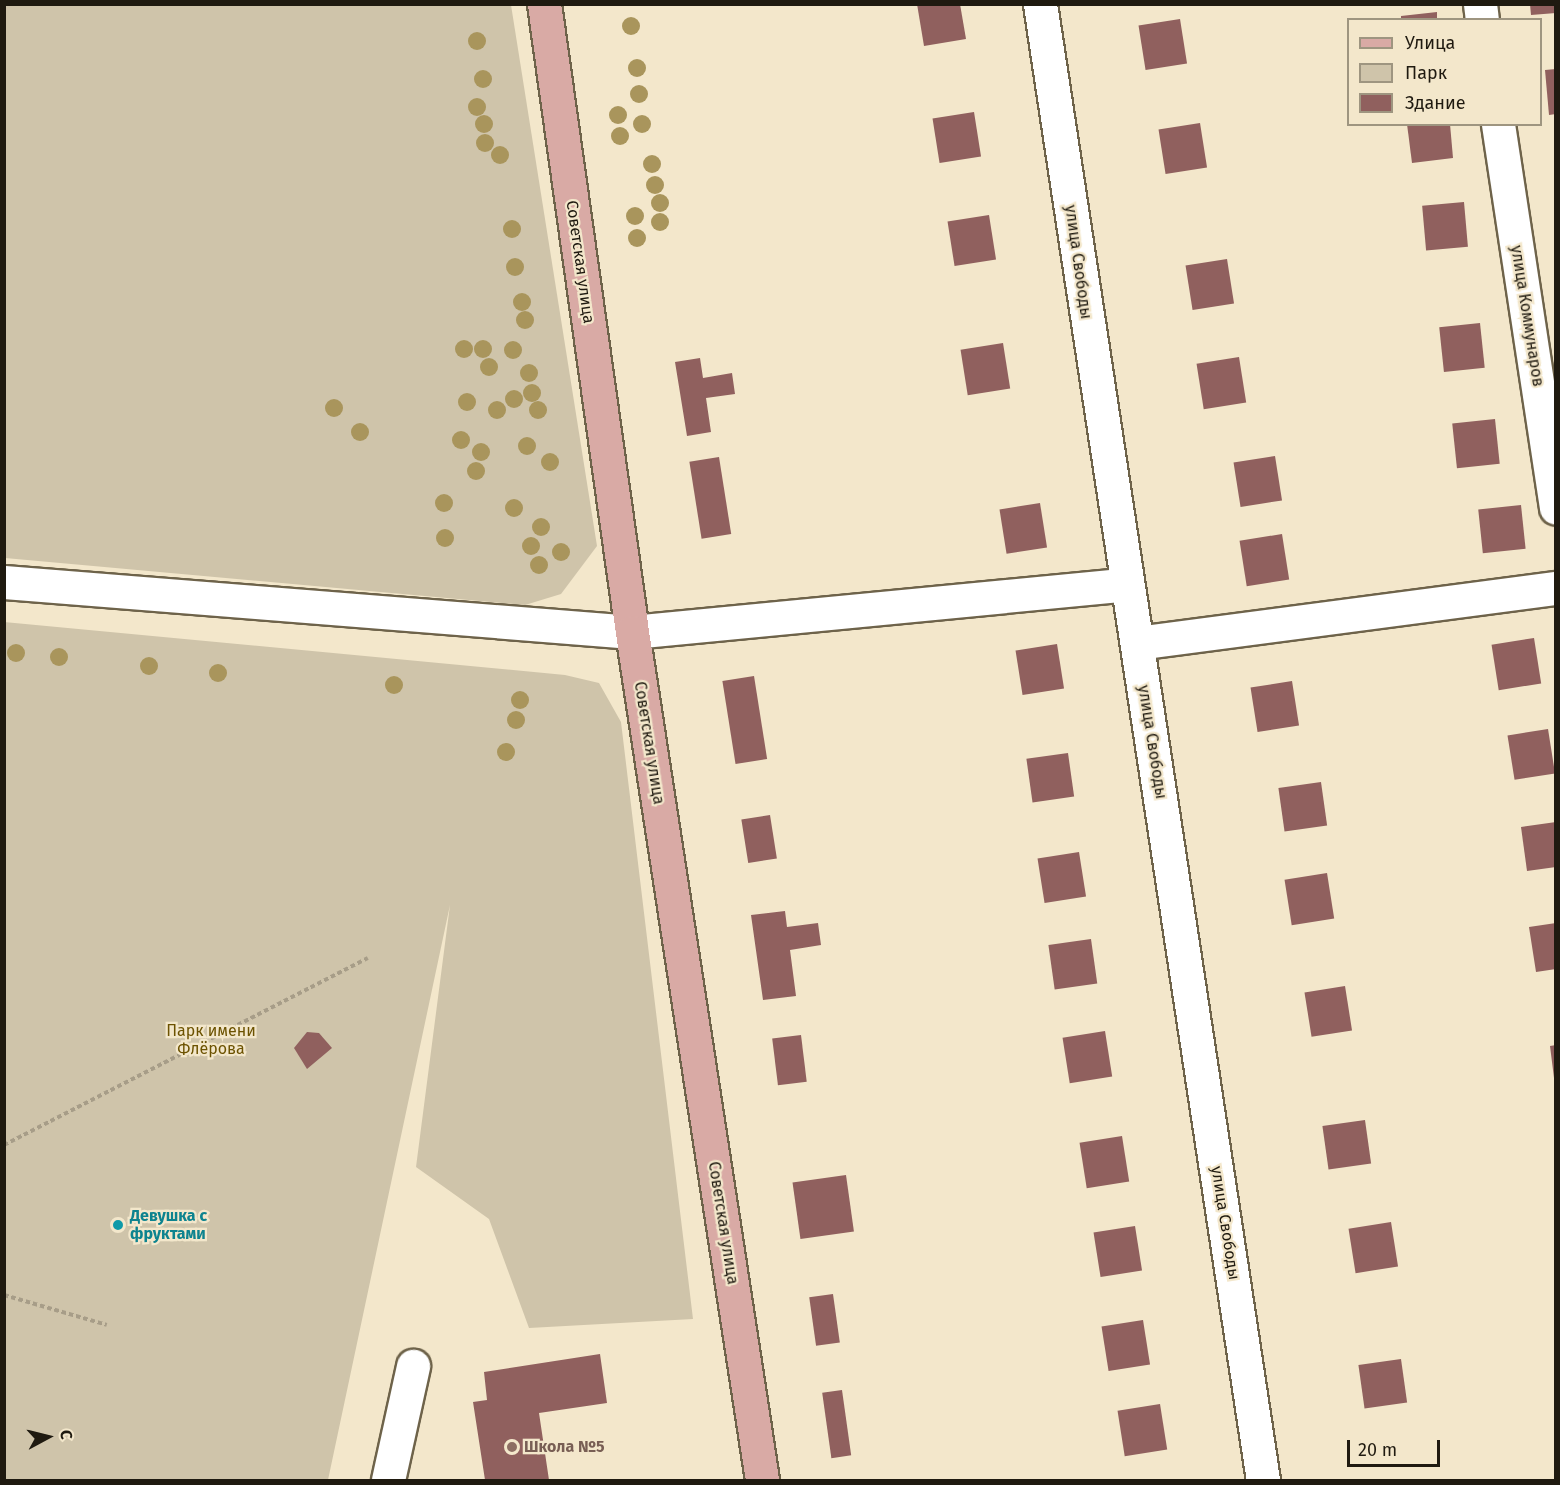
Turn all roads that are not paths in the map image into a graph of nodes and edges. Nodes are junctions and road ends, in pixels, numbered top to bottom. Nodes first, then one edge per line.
1 (544, 4) edge
2 (1040, 4) edge
3 (1498, 126) edge
4 (1556, 508) edge
5 (4, 582) edge
6 (1126, 584) junction
7 (1556, 588) edge
8 (632, 632) junction
9 (1137, 643) junction
10 (413, 1366) dead end
11 (388, 1480) edge
12 (762, 1480) edge
13 (1263, 1480) edge

1 - 8 main road, Советская улица
2 - 6 street, улица Свободы
3 - 4 street, улица Коммунаров
5 - 8 street
6 - 8 street
6 - 9 street, улица Свободы
7 - 9 street
8 - 12 main road, Советская улица
9 - 13 street, улица Свободы
10 - 11 street

